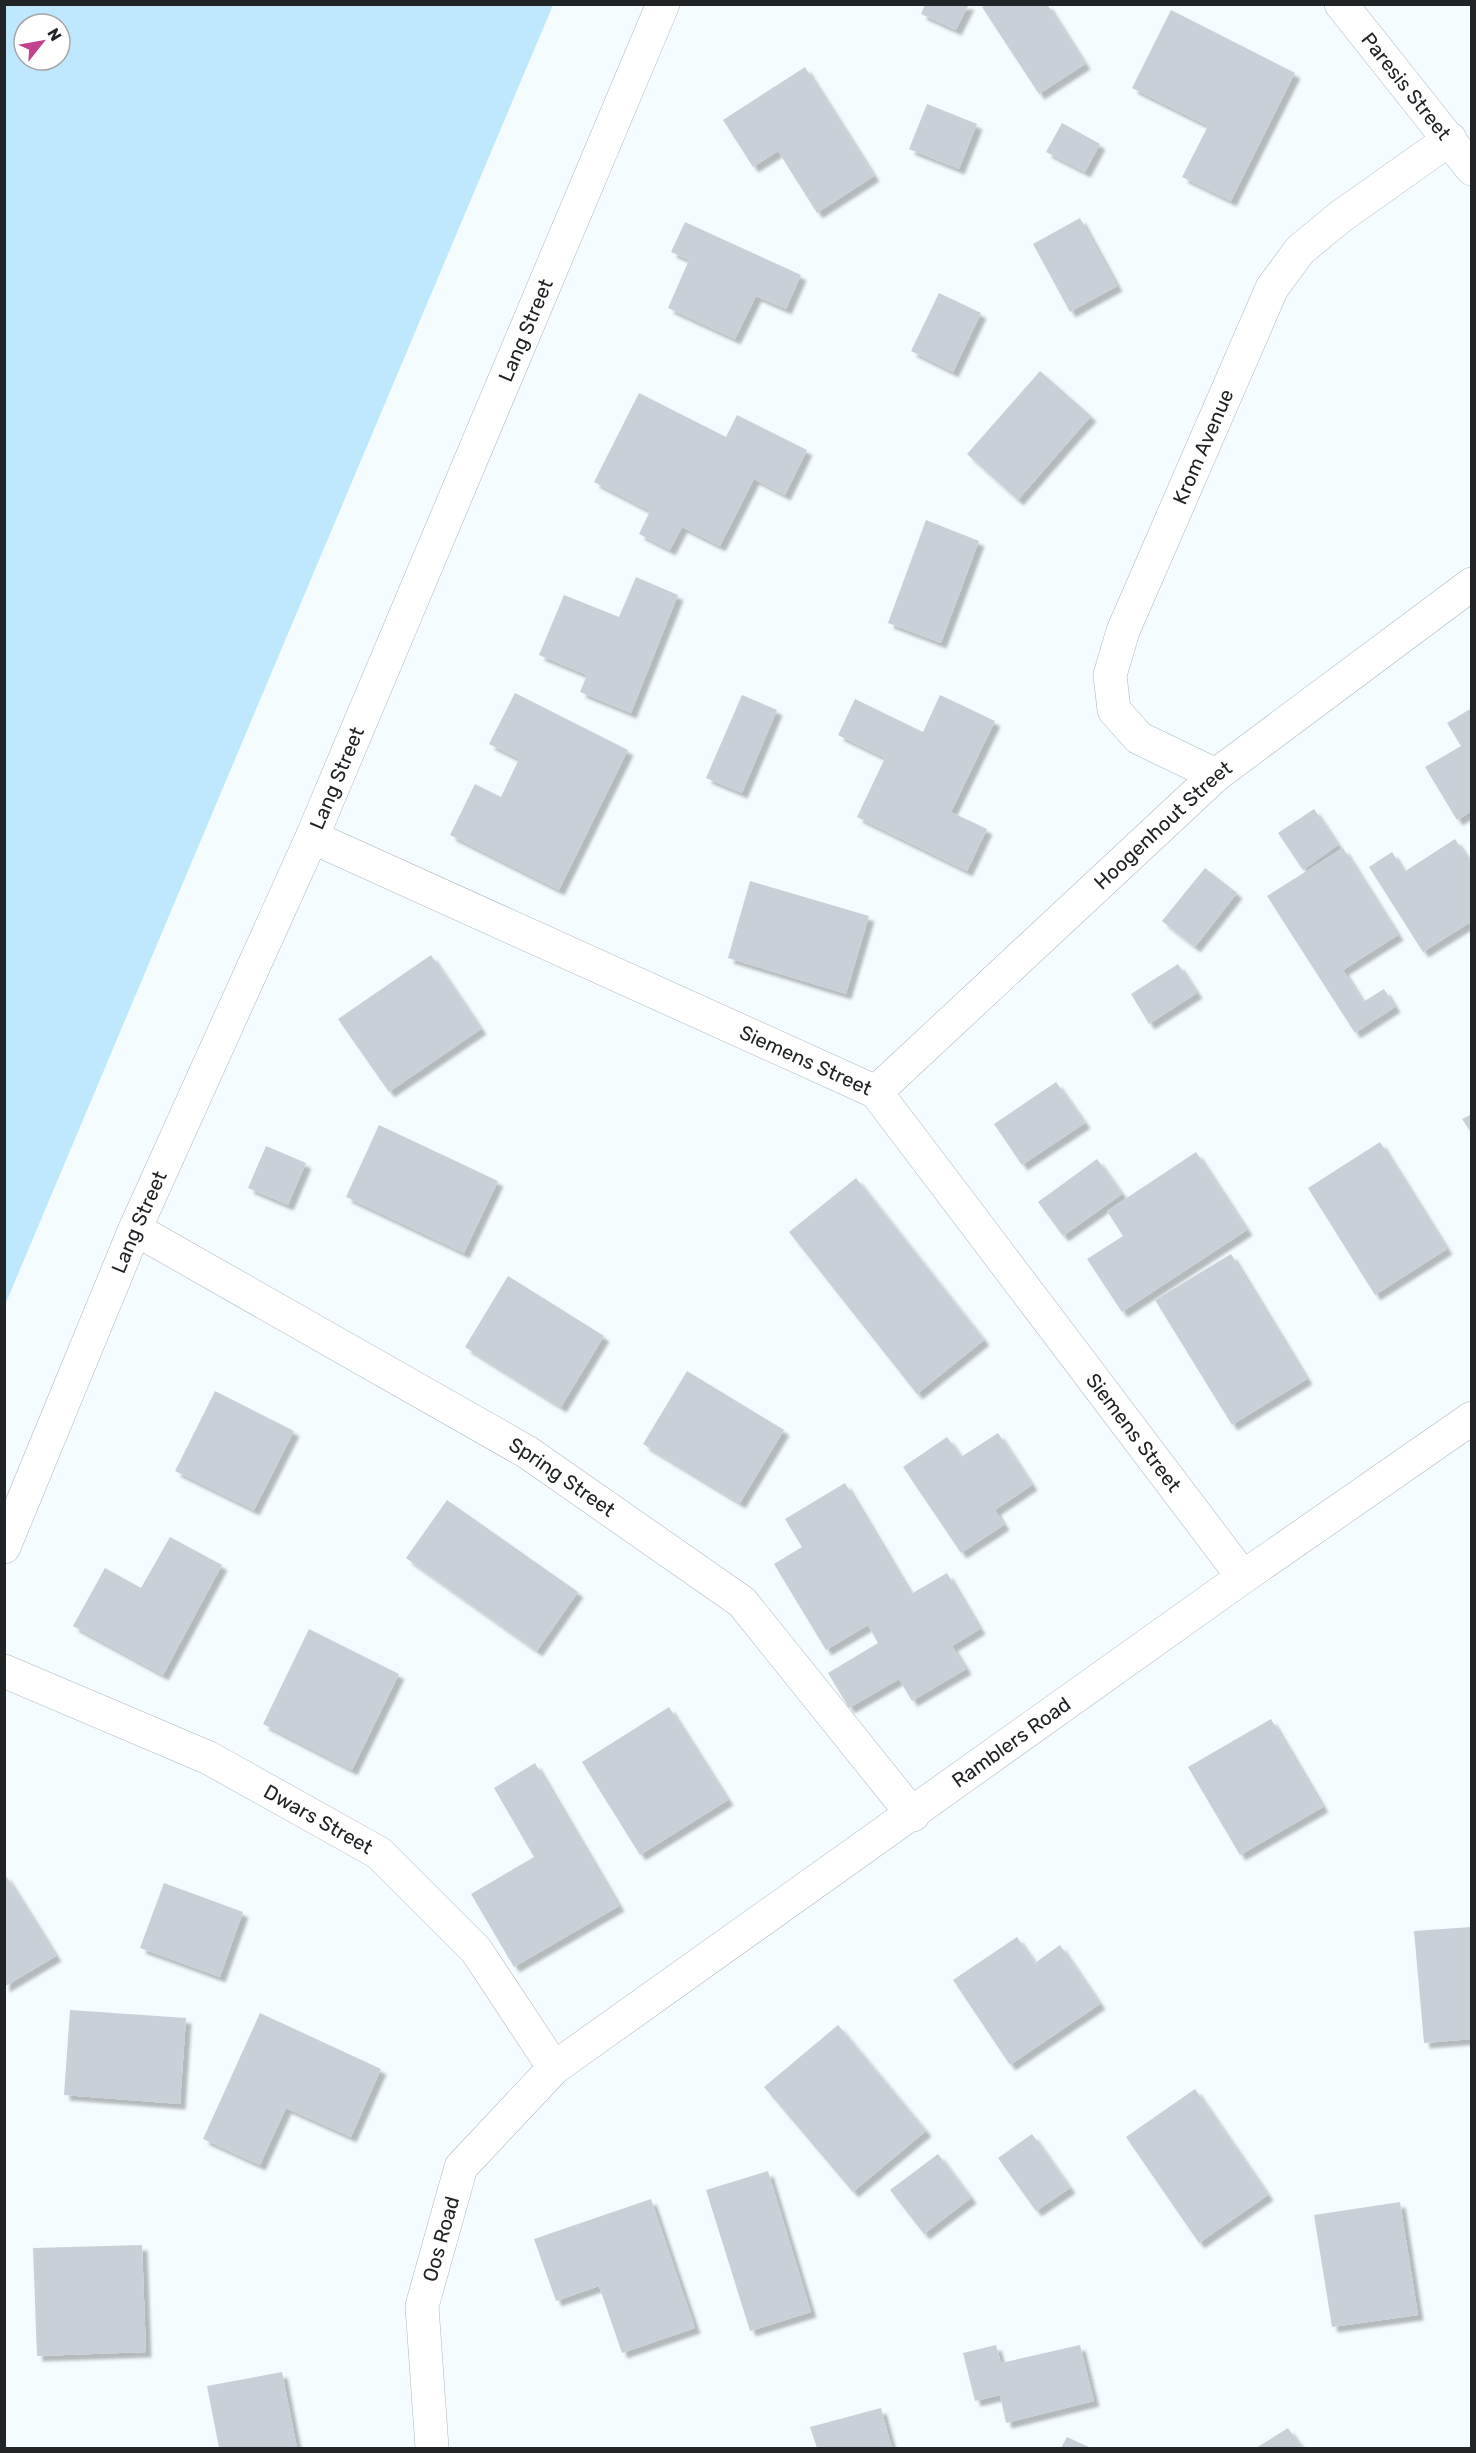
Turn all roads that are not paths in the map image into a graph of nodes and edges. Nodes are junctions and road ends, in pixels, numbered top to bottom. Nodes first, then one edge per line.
1 (663, 4) edge
2 (1341, 4) edge
3 (1450, 139) junction
4 (1472, 169) edge
5 (1472, 584) edge
6 (1216, 775) junction
7 (312, 837) junction
8 (876, 1092) junction
9 (135, 1229) junction
10 (1472, 1418) edge
11 (4, 1547) edge
12 (1243, 1577) junction
13 (4, 1671) edge
14 (913, 1815) junction
15 (554, 2068) junction
16 (432, 2448) edge

1 - 7 street, Lang Street
2 - 3 street, Paresis Street
3 - 4 street, Paresis Street
3 - 6 street, Krom Avenue
5 - 6 street, Hoogenhout Street
6 - 8 street, Hoogenhout Street
7 - 8 street, Siemens Street
7 - 9 street, Lang Street
8 - 12 street, Siemens Street
9 - 11 street, Lang Street
9 - 14 street, Spring Street
10 - 12 street, Ramblers Road
12 - 14 street, Ramblers Road
13 - 15 street, Dwars Street
14 - 15 street, Ramblers Road
15 - 16 street, Oos Road

